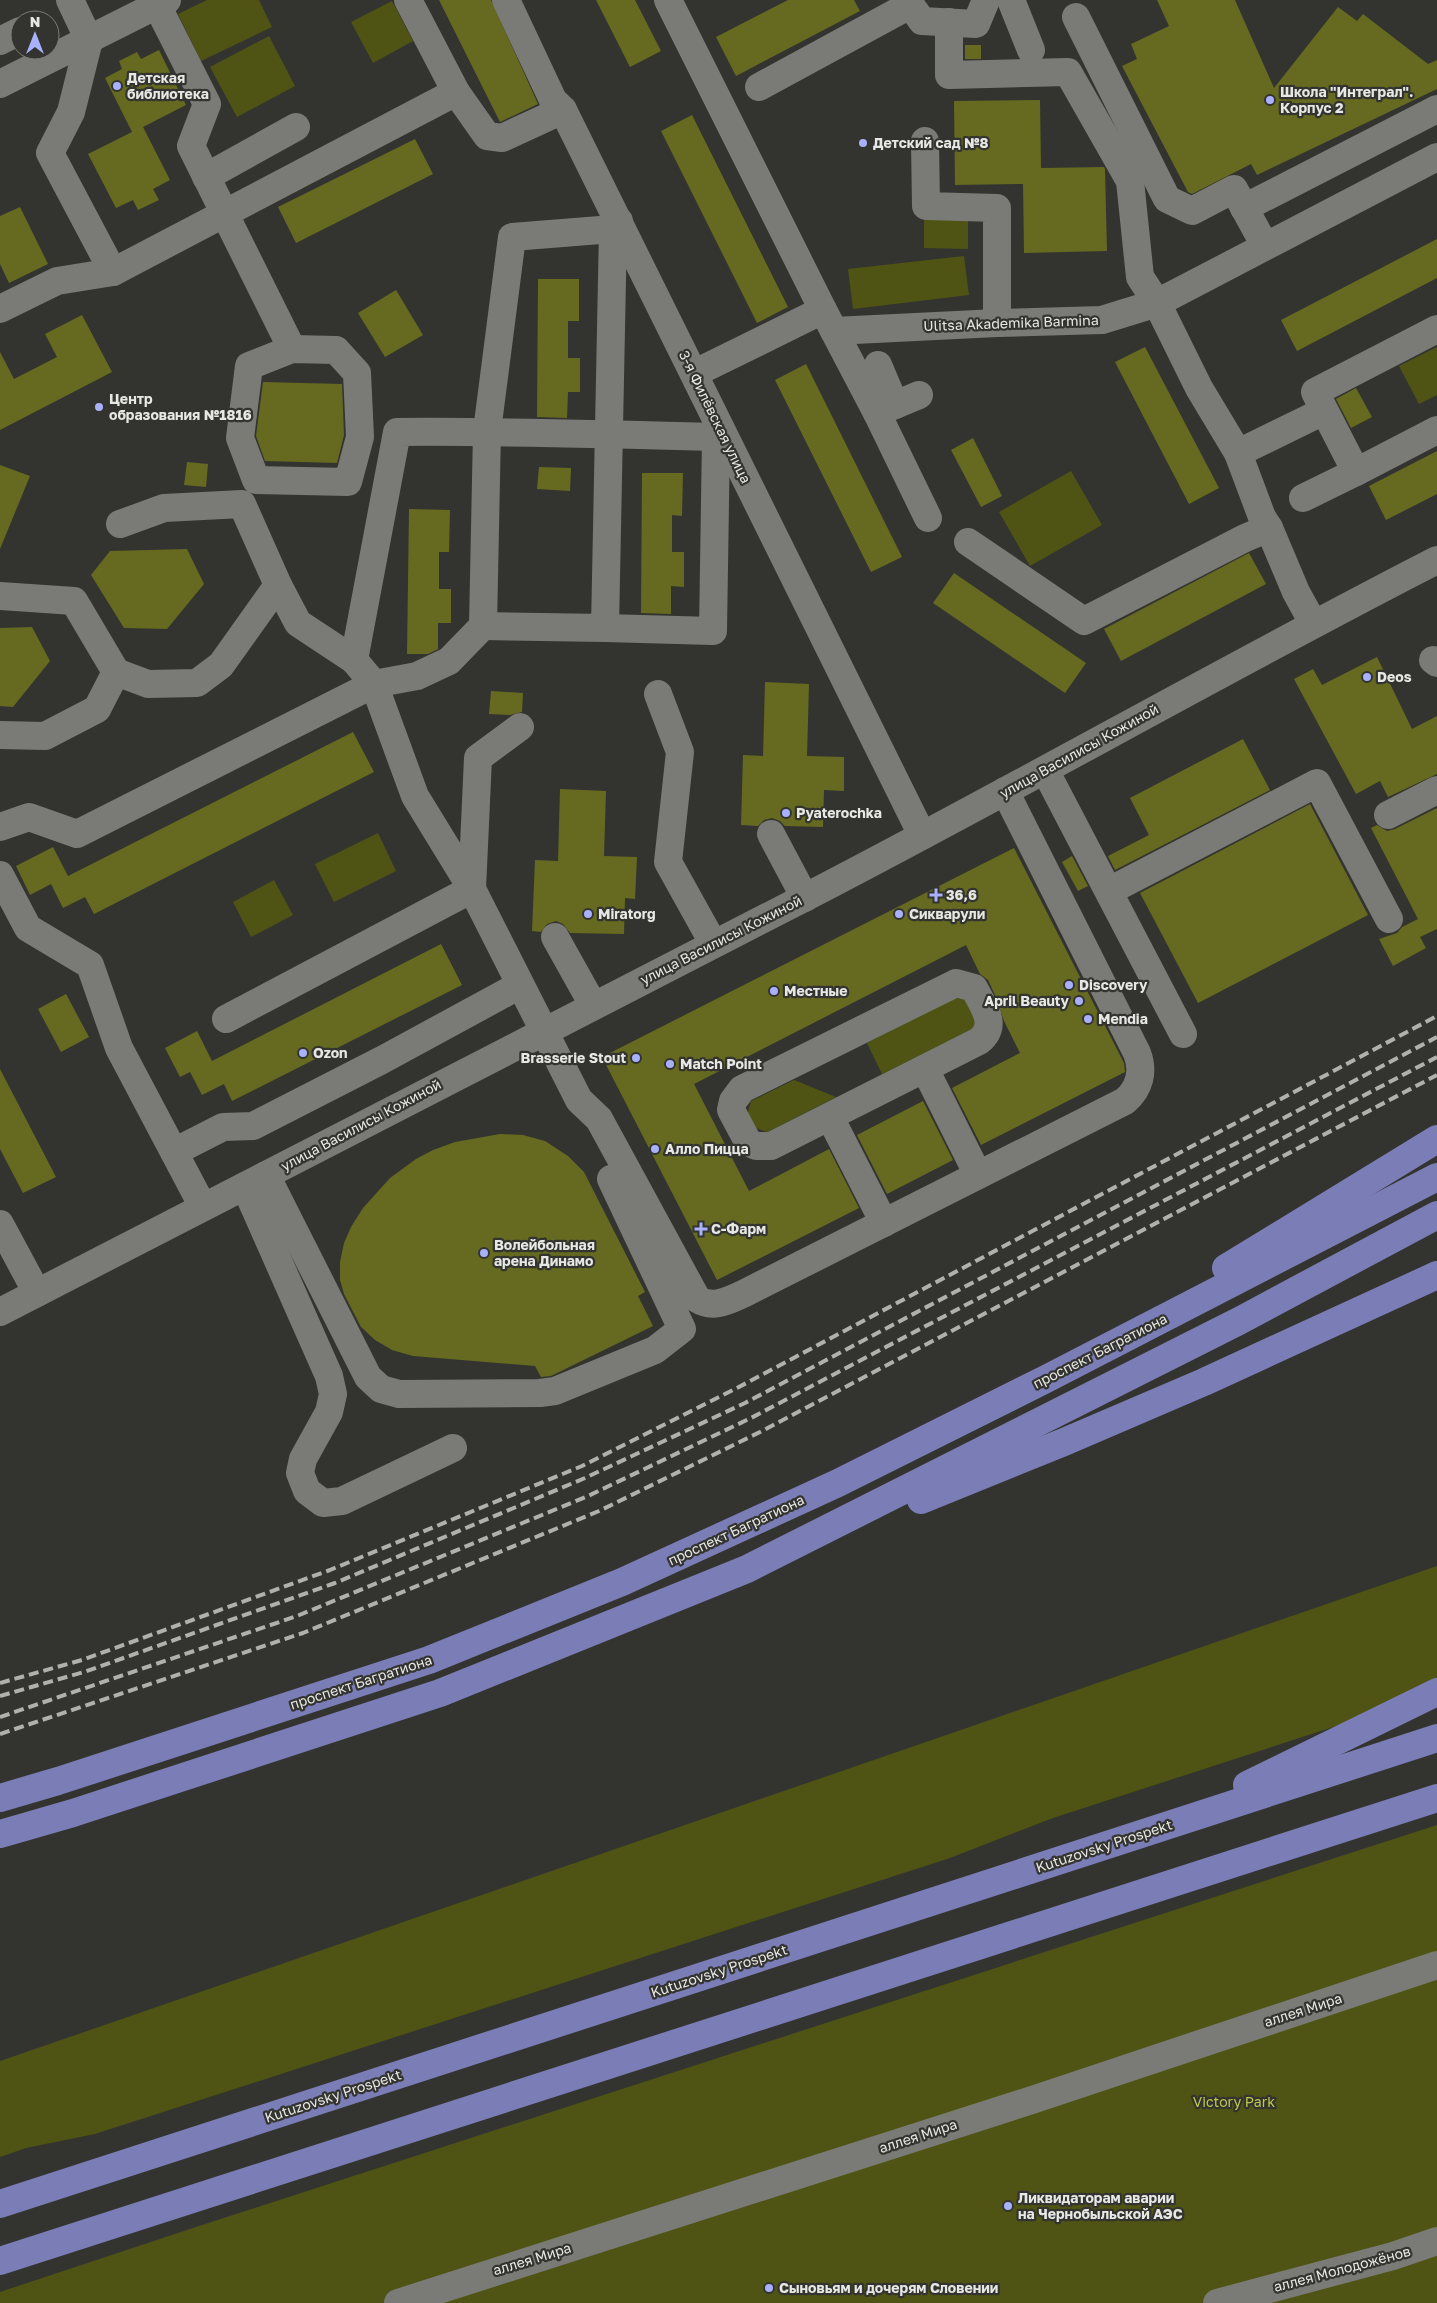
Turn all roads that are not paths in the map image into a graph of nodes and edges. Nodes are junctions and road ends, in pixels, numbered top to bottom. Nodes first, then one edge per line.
1 (70, 0) edge
2 (408, 0) edge
3 (506, 0) edge
4 (668, 0) edge
5 (986, 0) edge
6 (1011, 0) edge
7 (908, 2) edge
8 (162, 3) edge
9 (1076, 17) dead end
10 (949, 22) junction
11 (89, 40) junction
12 (1031, 50) dead end
13 (0, 84) edge
14 (759, 87) dead end
15 (456, 92) junction
16 (1437, 109) edge
17 (563, 110) junction
18 (296, 126) dead end
19 (925, 141) dead end
20 (1437, 157) edge
21 (206, 178) junction
22 (1244, 208) junction
23 (224, 214) junction
24 (616, 225) junction
25 (1264, 246) junction
26 (113, 272) junction
27 (1157, 303) junction
28 (0, 309) edge
29 (829, 321) junction
30 (997, 323) junction
31 (1437, 329) edge
32 (292, 349) junction
33 (878, 366) dead end
34 (695, 374) junction
35 (897, 404) junction
36 (1324, 411) junction
37 (1437, 430) edge
38 (487, 431) junction
39 (609, 434) junction
40 (721, 440) junction
41 (1238, 452) junction
42 (1356, 472) junction
43 (1303, 498) dead end
44 (928, 518) dead end
45 (120, 524) dead end
46 (1269, 528) junction
47 (968, 542) dead end
48 (1437, 560) edge
49 (278, 585) junction
50 (0, 596) edge
51 (1312, 623) junction
52 (483, 626) junction
53 (605, 628) junction
54 (354, 660) junction
55 (116, 672) junction
56 (374, 684) junction
57 (658, 694) dead end
58 (520, 727) dead end
59 (0, 735) edge
60 (1045, 770) junction
61 (1437, 790) edge
62 (1005, 791) junction
63 (1388, 815) dead end
64 (0, 827) edge
65 (771, 834) dead end
66 (922, 835) junction
67 (0, 875) edge
68 (472, 889) junction
69 (1109, 892) junction
70 (805, 898) junction
71 (1388, 919) dead end
72 (555, 937) dead end
73 (713, 943) junction
74 (520, 985) junction
75 (593, 1005) junction
76 (226, 1019) dead end
77 (544, 1030) junction
78 (1183, 1034) dead end
79 (925, 1069) junction
80 (579, 1100) junction
81 (830, 1117) junction
82 (1437, 1139) edge
83 (174, 1152) junction
84 (978, 1175) junction
85 (1437, 1177) edge
86 (256, 1180) junction
87 (203, 1207) junction
88 (1437, 1215) edge
89 (884, 1223) junction
90 (0, 1224) edge
91 (1437, 1267) edge
92 (1437, 1275) edge
93 (37, 1292) junction
94 (1380, 1300) junction
95 (0, 1312) edge
96 (1046, 1379) junction
97 (453, 1448) dead end
98 (748, 1569) junction
99 (1437, 1692) edge
100 (1437, 1738) edge
101 (0, 1798) edge
102 (1437, 1798) edge
103 (1160, 1828) junction
104 (0, 1834) edge
105 (1437, 1965) edge
106 (0, 2204) edge
107 (1437, 2241) edge
108 (0, 2261) edge
109 (398, 2303) edge
110 (1217, 2303) edge

1 - 11 street
2 - 15 street
3 - 17 street, 3-я Филёвская улица
4 - 29 street
5 - 10 street
6 - 12 street
7 - 10 street
7 - 14 street
8 - 11 street
8 - 21 street
9 - 22 street
10 - 27 street
11 - 13 street
11 - 26 street
15 - 17 street
15 - 23 street
16 - 22 street
17 - 24 street, 3-я Филёвская улица
18 - 21 street
19 - 30 street
20 - 25 street, Ulitsa Akademika Barmina
21 - 23 street
22 - 25 street
23 - 26 street
23 - 32 street
24 - 34 street, 3-я Филёвская улица
24 - 38 street
24 - 39 street
25 - 27 street, Ulitsa Akademika Barmina
26 - 28 street
27 - 30 street, Ulitsa Akademika Barmina
27 - 41 street
29 - 30 street, Ulitsa Akademika Barmina
29 - 34 street, Ulitsa Akademika Barmina
29 - 35 street
31 - 36 street
32 - 32 street
33 - 35 street
34 - 40 street, 3-я Филёвская улица
35 - 44 street
36 - 41 street
36 - 42 street
37 - 42 street
38 - 39 street
38 - 52 street
38 - 54 street
39 - 40 street
39 - 53 street
40 - 53 street
40 - 66 street, 3-я Филёвская улица
41 - 46 street
42 - 43 street
45 - 49 street
46 - 47 street
46 - 51 street
48 - 51 street, улица Василисы Кожиной
49 - 54 street
49 - 55 street
50 - 55 street
51 - 60 street, улица Василисы Кожиной
52 - 53 street
52 - 56 street
54 - 56 street
55 - 59 street
56 - 64 street
56 - 68 street
57 - 73 street
58 - 68 street
60 - 62 street, улица Василисы Кожиной
60 - 69 street
61 - 63 street
62 - 66 street, улица Василисы Кожиной
62 - 84 street
65 - 70 street
66 - 70 street, улица Василисы Кожиной
67 - 83 street
68 - 74 street
68 - 76 street
69 - 71 street
69 - 78 street
70 - 73 street, улица Василисы Кожиной
72 - 75 street
73 - 75 street, улица Василисы Кожиной
74 - 77 street
74 - 83 street
75 - 77 street, улица Василисы Кожиной
77 - 80 street
77 - 86 street, улица Василисы Кожиной
79 - 81 street
79 - 81 street
79 - 84 street
80 - 86 street
80 - 89 street
81 - 89 street
82 - 96 main road
83 - 87 street
84 - 89 street
85 - 96 main road, проспект Багратиона
86 - 87 street, улица Василисы Кожиной
86 - 97 street
87 - 93 street, улица Василисы Кожиной
88 - 98 main road
90 - 93 street
91 - 94 main road
92 - 94 main road
93 - 95 street, улица Василисы Кожиной
94 - 98 main road
96 - 101 main road, проспект Багратиона
98 - 104 main road
99 - 103 main road
100 - 103 main road, Kutuzovsky Prospekt
102 - 108 main road
103 - 106 main road, Kutuzovsky Prospekt
105 - 109 street, аллея Мира
107 - 110 street, аллея Молодожёнов

